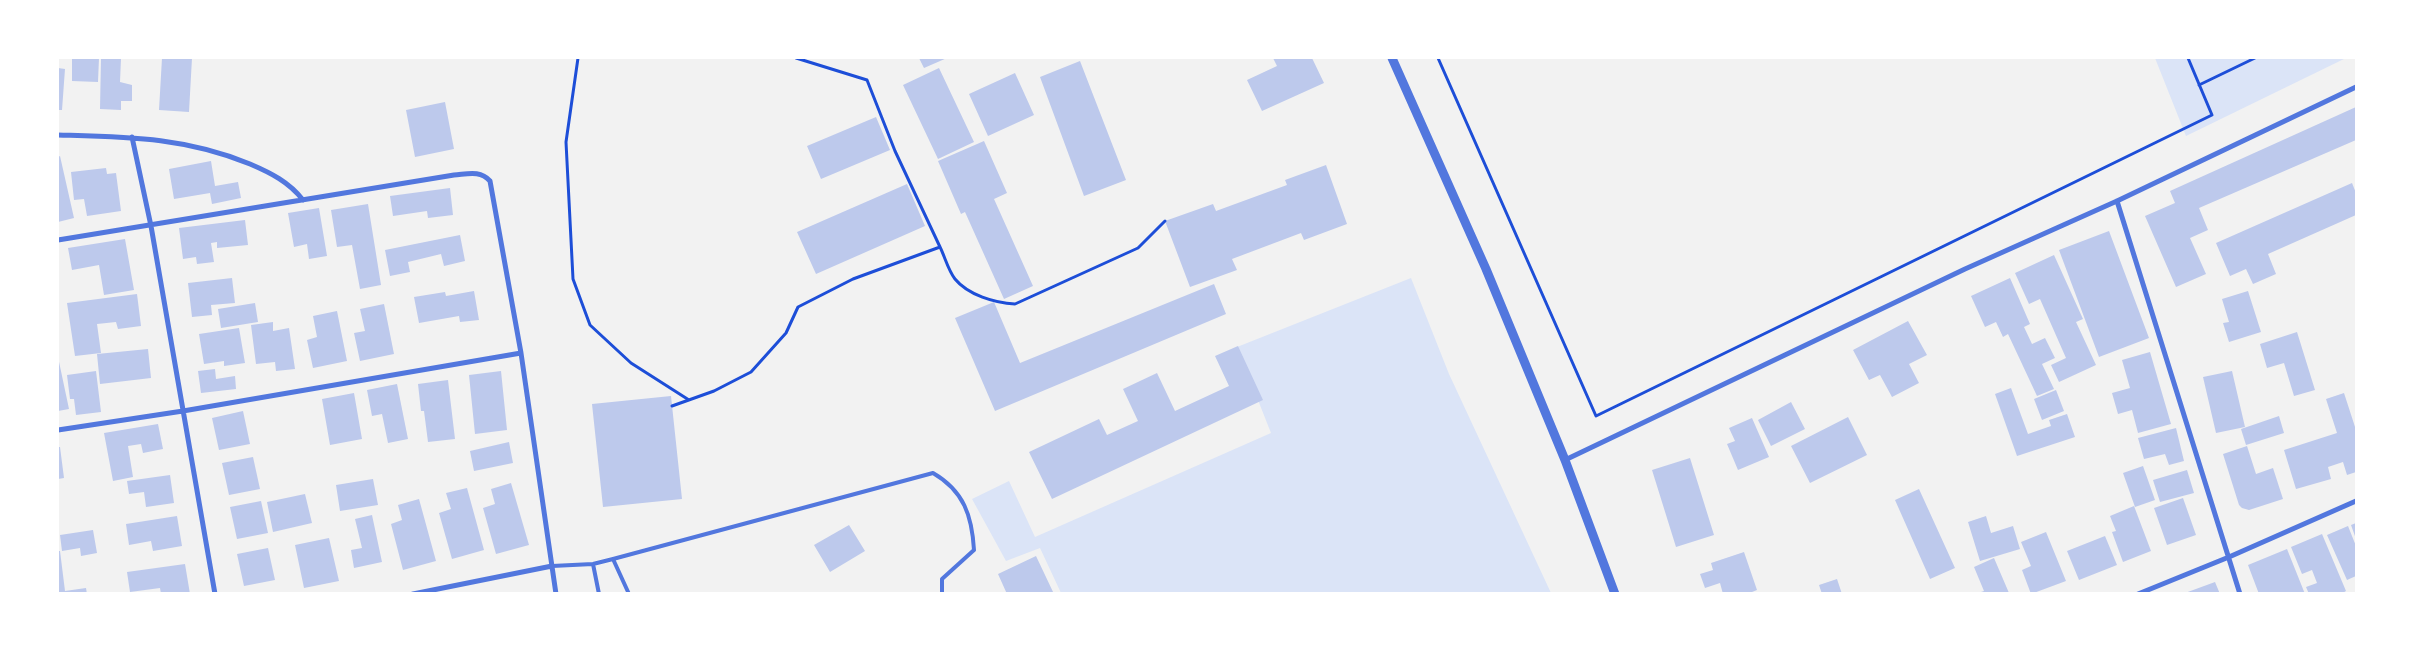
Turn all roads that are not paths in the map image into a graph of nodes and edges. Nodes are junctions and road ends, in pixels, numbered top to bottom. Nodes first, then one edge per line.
1 (1392, 58) edge
2 (2356, 87) edge
3 (58, 135) edge
4 (132, 137) junction
5 (303, 200) junction
6 (2117, 201) junction
7 (151, 226) junction
8 (58, 240) edge
9 (520, 352) junction
10 (183, 411) junction
11 (58, 430) edge
12 (1565, 460) junction
13 (2356, 501) edge
14 (2229, 558) junction
15 (613, 559) junction
16 (593, 564) junction
17 (552, 566) junction
18 (215, 594) edge
19 (413, 594) edge
20 (556, 594) edge
21 (599, 594) edge
22 (629, 594) edge
23 (942, 594) edge
24 (1614, 594) edge
25 (2138, 594) edge
26 (2240, 594) edge

1 - 12 street
2 - 6 street
3 - 4 street
4 - 5 street
4 - 7 street
5 - 7 street
5 - 9 street
6 - 12 street
6 - 14 street
7 - 8 street
7 - 10 street
9 - 10 street
9 - 17 street
10 - 11 street
10 - 18 street
12 - 24 street
13 - 14 street
14 - 25 street
14 - 26 street
15 - 16 lane
15 - 22 lane
15 - 23 lane
16 - 17 lane
16 - 21 lane
17 - 19 street
17 - 20 street

